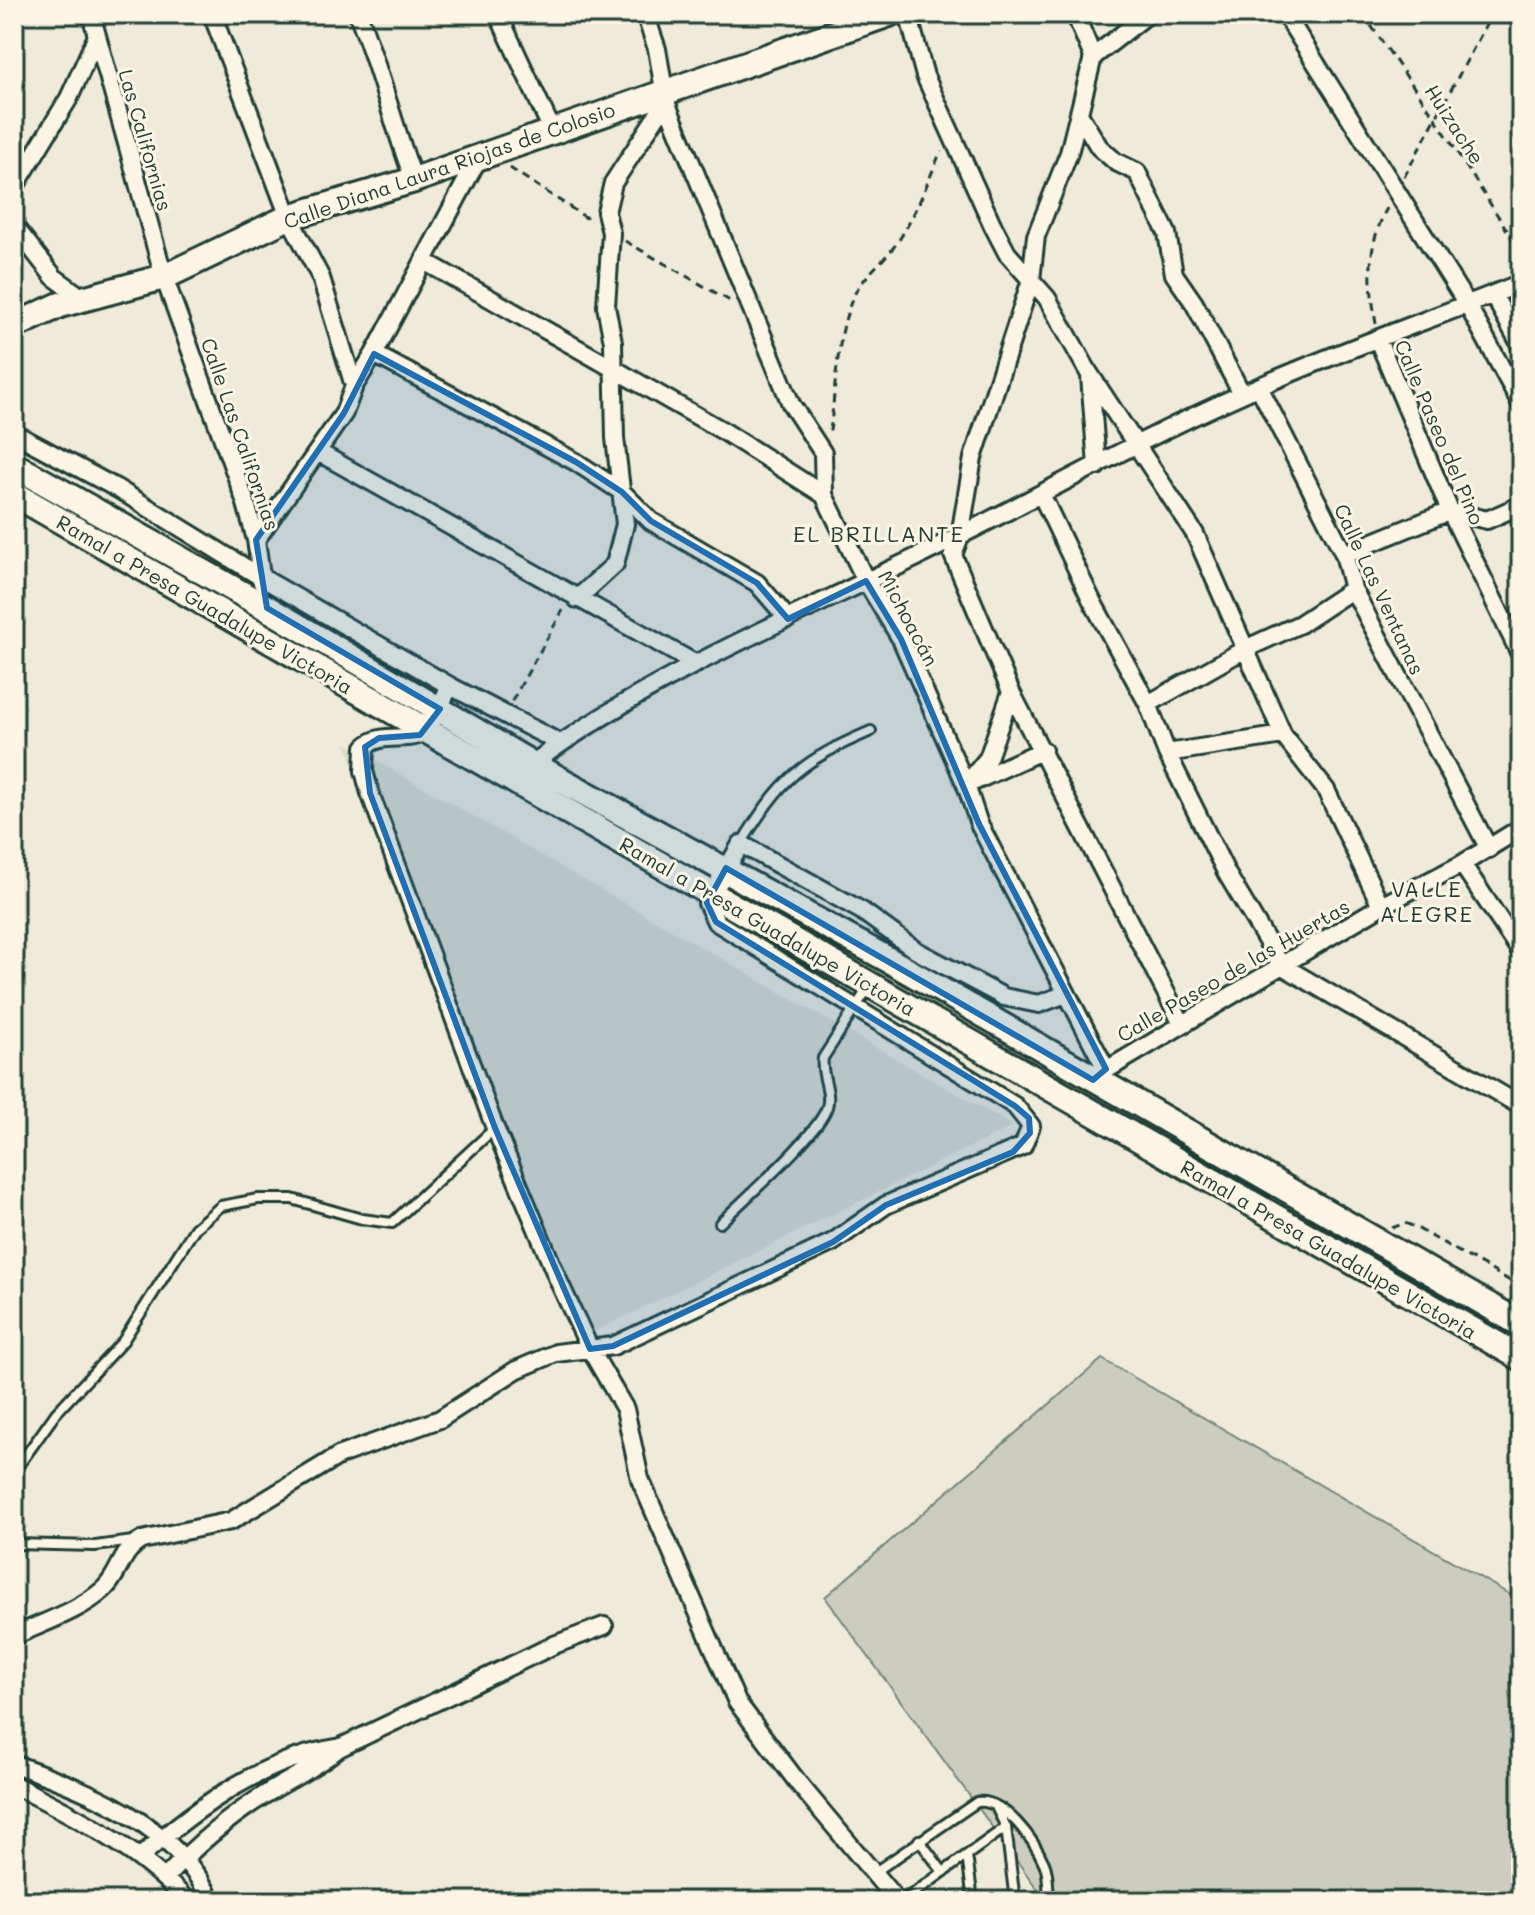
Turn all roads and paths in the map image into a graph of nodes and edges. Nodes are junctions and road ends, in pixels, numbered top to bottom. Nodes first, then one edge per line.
1 (92, 14) edge
2 (212, 14) edge
3 (358, 14) edge
4 (498, 14) edge
5 (645, 14) edge
6 (889, 14) edge
7 (908, 14) edge
8 (1075, 14) edge
9 (1148, 14) edge
10 (1285, 14) edge
11 (1363, 14) edge
12 (1492, 14) edge
13 (96, 38) junction
14 (1093, 57) junction
15 (665, 97) junction
16 (1079, 114) junction
17 (1436, 119) junction
18 (949, 131) junction
19 (553, 132) junction
20 (480, 155) junction
21 (414, 180) junction
22 (14, 188) edge
23 (1396, 192) junction
24 (289, 217) junction
25 (14, 226) edge
26 (1521, 252) edge
27 (424, 261) junction
28 (164, 277) junction
29 (1031, 280) junction
30 (1521, 283) edge
31 (1493, 294) junction
32 (84, 299) junction
33 (1467, 304) junction
34 (14, 326) edge
35 (1378, 340) junction
36 (1521, 346) edge
37 (374, 354) junction
38 (613, 369) junction
39 (1089, 373) junction
40 (354, 386) junction
41 (1259, 387) junction
42 (1242, 394) junction
43 (1521, 404) edge
44 (829, 431) dead end
45 (14, 433) edge
46 (1138, 443) junction
47 (318, 452) junction
48 (14, 465) edge
49 (1097, 466) junction
50 (622, 492) junction
51 (14, 494) edge
52 (824, 495) junction
53 (1042, 496) junction
54 (1521, 505) edge
55 (1450, 511) junction
56 (960, 536) junction
57 (256, 540) junction
58 (1344, 554) junction
59 (259, 576) junction
60 (866, 581) junction
61 (1353, 589) junction
62 (574, 598) junction
63 (267, 608) junction
64 (788, 619) junction
65 (1247, 648) junction
66 (1521, 656) edge
67 (696, 664) junction
68 (450, 686) junction
69 (1011, 692) junction
70 (1148, 704) junction
71 (440, 709) junction
72 (504, 714) junction
73 (427, 731) junction
74 (871, 731) dead end
75 (1283, 735) junction
76 (560, 743) junction
77 (1043, 750) junction
78 (1167, 753) junction
79 (532, 764) junction
80 (966, 785) junction
81 (1521, 828) edge
82 (741, 844) junction
83 (1489, 849) junction
84 (1462, 864) junction
85 (726, 868) junction
86 (712, 891) junction
87 (1381, 906) junction
88 (1521, 952) edge
89 (1281, 965) junction
90 (869, 986) junction
91 (1066, 994) junction
92 (854, 1008) junction
93 (1182, 1024) junction
94 (1099, 1074) junction
95 (1521, 1106) edge
96 (495, 1128) junction
97 (720, 1223) dead end
98 (1382, 1245) junction
99 (1521, 1287) edge
100 (1521, 1324) edge
101 (590, 1349) junction
102 (1521, 1358) edge
103 (14, 1472) edge
104 (142, 1540) junction
105 (14, 1544) edge
106 (604, 1626) dead end
107 (14, 1636) edge
108 (339, 1748) junction
109 (14, 1764) edge
110 (14, 1785) edge
111 (994, 1804) junction
112 (1006, 1827) junction
113 (162, 1838) junction
114 (919, 1840) junction
115 (967, 1855) junction
116 (140, 1857) junction
117 (182, 1859) junction
118 (875, 1872) junction
119 (943, 1872) junction
120 (166, 1877) junction
121 (187, 1901) edge
122 (211, 1901) edge
123 (897, 1901) edge
124 (903, 1901) edge
125 (973, 1901) edge
126 (1015, 1901) edge
127 (1049, 1901) edge

1 - 13 street, Las Californias
2 - 24 street
3 - 21 street
4 - 19 street
5 - 15 street, Michoacán
6 - 15 main road, Calle Diana Laura Riojas de Colosio
7 - 18 street
8 - 14 street
9 - 14 street
10 - 23 street
11 - 17 path, Huizache
12 - 17 path
13 - 22 street
13 - 28 street, Las Californias
14 - 16 street
15 - 19 main road, Calle Diana Laura Riojas de Colosio
15 - 38 street
15 - 52 street, Michoacán
16 - 29 street
16 - 42 street
17 - 23 path
17 - 26 path, Huizache
18 - 29 street
18 - 44 path
19 - 20 main road, Calle Diana Laura Riojas de Colosio
20 - 21 main road, Calle Diana Laura Riojas de Colosio
20 - 27 street
21 - 24 main road, Calle Diana Laura Riojas de Colosio
23 - 33 street
23 - 35 path
24 - 28 main road, Calle Diana Laura Riojas de Colosio
24 - 40 street
25 - 32 street
27 - 37 street
27 - 38 street
28 - 32 main road, Calle Diana Laura Riojas de Colosio
28 - 57 street, Calle Las Californias
29 - 39 street
29 - 56 street
30 - 31 street
31 - 33 street
31 - 36 street
32 - 34 main road, Calle Diana Laura Riojas de Colosio
33 - 35 street
33 - 43 street
35 - 41 street, Calle Paseo del Pino
35 - 55 street, Calle Paseo del Pino
37 - 40 street
37 - 50 street
38 - 50 street
38 - 52 street
39 - 46 street
39 - 49 street
40 - 47 street
41 - 42 street, Calle Paseo del Pino
41 - 58 street, Calle Las Ventanas
42 - 46 street, Calle Paseo del Pino
45 - 59 street
46 - 49 street, Calle Paseo del Pino
46 - 65 street
47 - 57 street
47 - 62 street
48 - 63 main road, Ramal a Presa Guadalupe Victoria
49 - 53 street, Calle Paseo del Pino
50 - 62 street
50 - 64 street
51 - 73 main road, Ramal a Presa Guadalupe Victoria
52 - 60 street, Michoacán
53 - 56 street, Calle Paseo del Pino
53 - 70 street
54 - 55 street
55 - 58 street
55 - 66 street, Calle Paseo del Pino
56 - 60 street, Calle Paseo del Pino
56 - 69 street
57 - 59 street, Calle Las Californias
58 - 61 street, Calle Las Ventanas
59 - 63 street, Calle Las Californias
59 - 68 street
60 - 64 street, Calle Paseo del Pino
60 - 80 street, Michoacán
61 - 65 street
61 - 83 street, Calle Las Ventanas
62 - 67 street
62 - 72 path
63 - 71 main road, Ramal a Presa Guadalupe Victoria
64 - 67 street, Calle Paseo del Pino
65 - 70 street
65 - 75 street
67 - 76 street, Calle Paseo del Pino
68 - 71 street
68 - 72 street
69 - 77 street
69 - 80 street
70 - 78 street
71 - 73 street
71 - 79 main road, Ramal a Presa Guadalupe Victoria
72 - 76 street
73 - 86 main road, Ramal a Presa Guadalupe Victoria
73 - 96 street
74 - 82 lane
75 - 78 street
75 - 87 street
76 - 79 street, Calle Paseo del Pino
77 - 80 street
77 - 93 street
78 - 89 street
79 - 85 main road, Ramal a Presa Guadalupe Victoria
80 - 91 street, Michoacán
81 - 83 street, Calle Paseo de las Huertas
82 - 85 street
82 - 91 street
83 - 84 street, Calle Paseo de las Huertas
84 - 87 street, Calle Paseo de las Huertas
84 - 88 street
85 - 86 street
85 - 94 main road, Ramal a Presa Guadalupe Victoria
86 - 90 main road, Ramal a Presa Guadalupe Victoria
86 - 92 street
87 - 89 street, Calle Paseo de las Huertas
89 - 93 street, Calle Paseo de las Huertas
89 - 95 street
90 - 92 lane
90 - 102 main road, Ramal a Presa Guadalupe Victoria
91 - 94 street, Michoacán
92 - 97 lane
92 - 101 street
93 - 94 street, Calle Paseo de las Huertas
94 - 98 main road, Ramal a Presa Guadalupe Victoria
96 - 101 street
96 - 103 lane
98 - 99 path
98 - 100 main road, Ramal a Presa Guadalupe Victoria
101 - 104 street
101 - 118 street
104 - 105 lane
104 - 107 street
106 - 108 street
108 - 113 street
108 - 117 street
109 - 113 street
110 - 116 street
111 - 112 lane
111 - 114 lane
111 - 127 lane
112 - 115 lane
112 - 126 lane
113 - 116 street
113 - 117 street
114 - 118 lane
114 - 119 lane
115 - 119 lane
115 - 125 lane
116 - 120 street
117 - 120 street
117 - 122 street
118 - 123 street
119 - 124 lane
120 - 121 street

